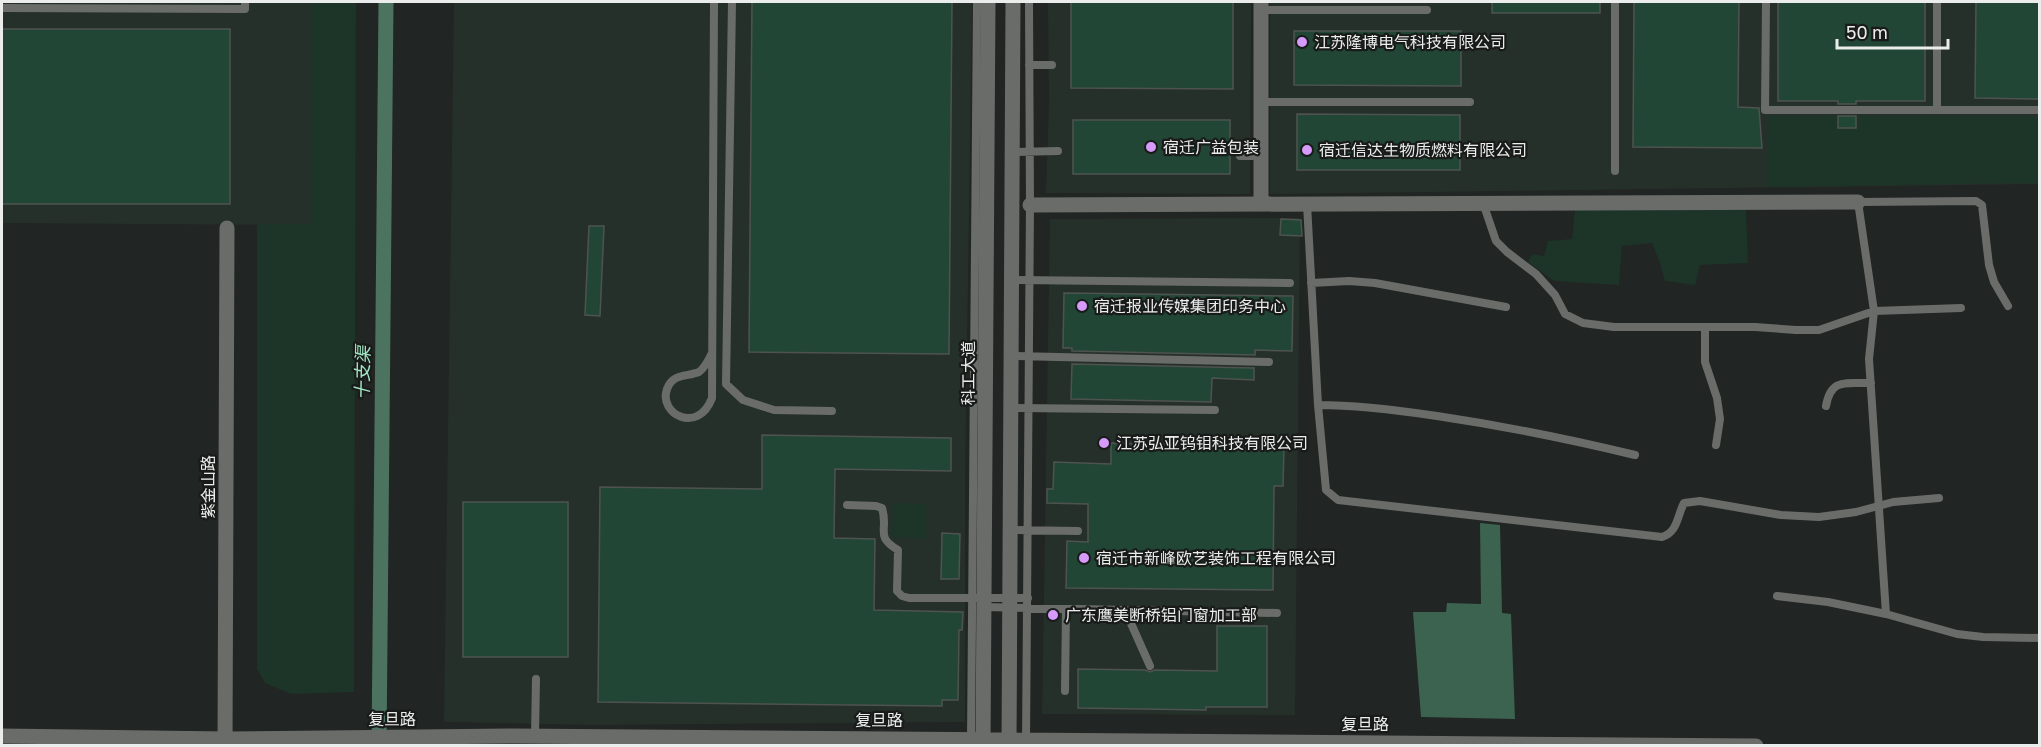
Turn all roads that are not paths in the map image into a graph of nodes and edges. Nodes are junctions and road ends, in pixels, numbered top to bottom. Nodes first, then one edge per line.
1 (245, 2) edge
2 (714, 2) edge
3 (732, 2) edge
4 (976, 2) edge
5 (988, 2) edge
6 (1013, 2) edge
7 (1029, 2) edge
8 (1615, 2) edge
9 (1766, 2) edge
10 (1937, 2) edge
11 (1261, 6) edge
12 (2, 8) edge
13 (1428, 10) dead end
14 (1029, 65) junction
15 (1052, 65) dead end
16 (1261, 102) junction
17 (1470, 102) dead end
18 (1937, 110) junction
19 (2040, 110) edge
20 (1058, 151) dead end
21 (1012, 152) junction
22 (1030, 152) junction
23 (1240, 156) dead end
24 (1261, 156) junction
25 (1615, 171) dead end
26 (1858, 202) junction
27 (1261, 204) junction
28 (1307, 204) junction
29 (1484, 204) junction
30 (1030, 205) junction
31 (227, 228) dead end
32 (1011, 280) junction
33 (1030, 281) junction
34 (1311, 283) junction
35 (1290, 284) dead end
36 (2008, 306) dead end
37 (1506, 307) dead end
38 (1961, 308) dead end
39 (1874, 311) junction
40 (1705, 327) junction
41 (712, 353) junction
42 (726, 353) junction
43 (1011, 356) junction
44 (1029, 356) junction
45 (1269, 362) dead end
46 (1871, 383) junction
47 (726, 384) junction
48 (712, 398) junction
49 (1318, 405) junction
50 (1826, 406) dead end
51 (1011, 408) junction
52 (1029, 408) junction
53 (1215, 410) dead end
54 (832, 411) dead end
55 (1716, 445) dead end
56 (1635, 455) dead end
57 (1939, 498) dead end
58 (847, 505) dead end
59 (1879, 507) junction
60 (1010, 530) junction
61 (1028, 530) junction
62 (1078, 531) dead end
63 (1777, 596) dead end
64 (1028, 598) junction
65 (980, 601) junction
66 (1010, 603) junction
67 (1027, 608) junction
68 (1066, 609) junction
69 (1125, 610) junction
70 (1277, 613) dead end
71 (1886, 614) junction
72 (2040, 638) edge
73 (1150, 666) dead end
74 (536, 679) dead end
75 (1065, 691) dead end
76 (2, 736) edge
77 (535, 736) junction
78 (225, 742) edge
79 (977, 742) edge
80 (1009, 742) edge
81 (1026, 742) edge
82 (1263, 743) edge
83 (1497, 744) edge
84 (1574, 745) edge
85 (1648, 745) edge
86 (1756, 746) edge

1 - 12 lane
2 - 41 lane
3 - 42 lane
4 - 65 lane
5 - 65 street, 科工大道
6 - 21 street
7 - 14 lane
8 - 25 lane
9 - 18 lane
10 - 18 lane
11 - 13 lane
11 - 16 street
14 - 15 lane
14 - 22 lane
16 - 17 lane
16 - 24 street
18 - 19 lane
20 - 22 lane
21 - 22 lane
21 - 32 street
22 - 30 lane
23 - 24 lane
24 - 27 street
26 - 29 street
26 - 36 lane
26 - 39 lane
27 - 28 street
27 - 30 street
28 - 29 street
28 - 34 lane
29 - 40 lane
30 - 33 lane
31 - 78 street, 紫金山路
32 - 33 lane
32 - 43 street
33 - 35 lane
33 - 44 lane
34 - 37 lane
34 - 49 lane
38 - 39 lane
39 - 40 lane
39 - 46 lane
40 - 55 lane
41 - 42 lane
41 - 48 lane
41 - 48 lane
42 - 47 lane
43 - 44 lane
43 - 51 street
44 - 45 lane
44 - 52 lane
46 - 50 lane
46 - 59 lane
47 - 48 lane
47 - 54 lane
49 - 56 lane
49 - 59 lane
51 - 52 lane
51 - 60 street
52 - 53 lane
52 - 61 lane
57 - 59 lane
58 - 65 lane
59 - 71 lane
60 - 61 lane
60 - 66 street
61 - 62 lane
61 - 64 lane
63 - 71 lane
64 - 66 lane
64 - 67 lane
65 - 66 lane
65 - 79 street, 科工大道
66 - 67 lane
66 - 80 street
67 - 68 lane
67 - 81 lane
68 - 69 lane
68 - 75 lane
69 - 70 lane
69 - 73 lane
71 - 72 lane
74 - 77 lane
76 - 78 street, 复旦路
77 - 78 street, 复旦路
77 - 79 street, 复旦路
79 - 80 street, 复旦路
80 - 81 street, 复旦路
81 - 82 street, 复旦路
82 - 83 street, 复旦路
83 - 84 street, 复旦路
84 - 85 street, 复旦路
85 - 86 street, 复旦路

